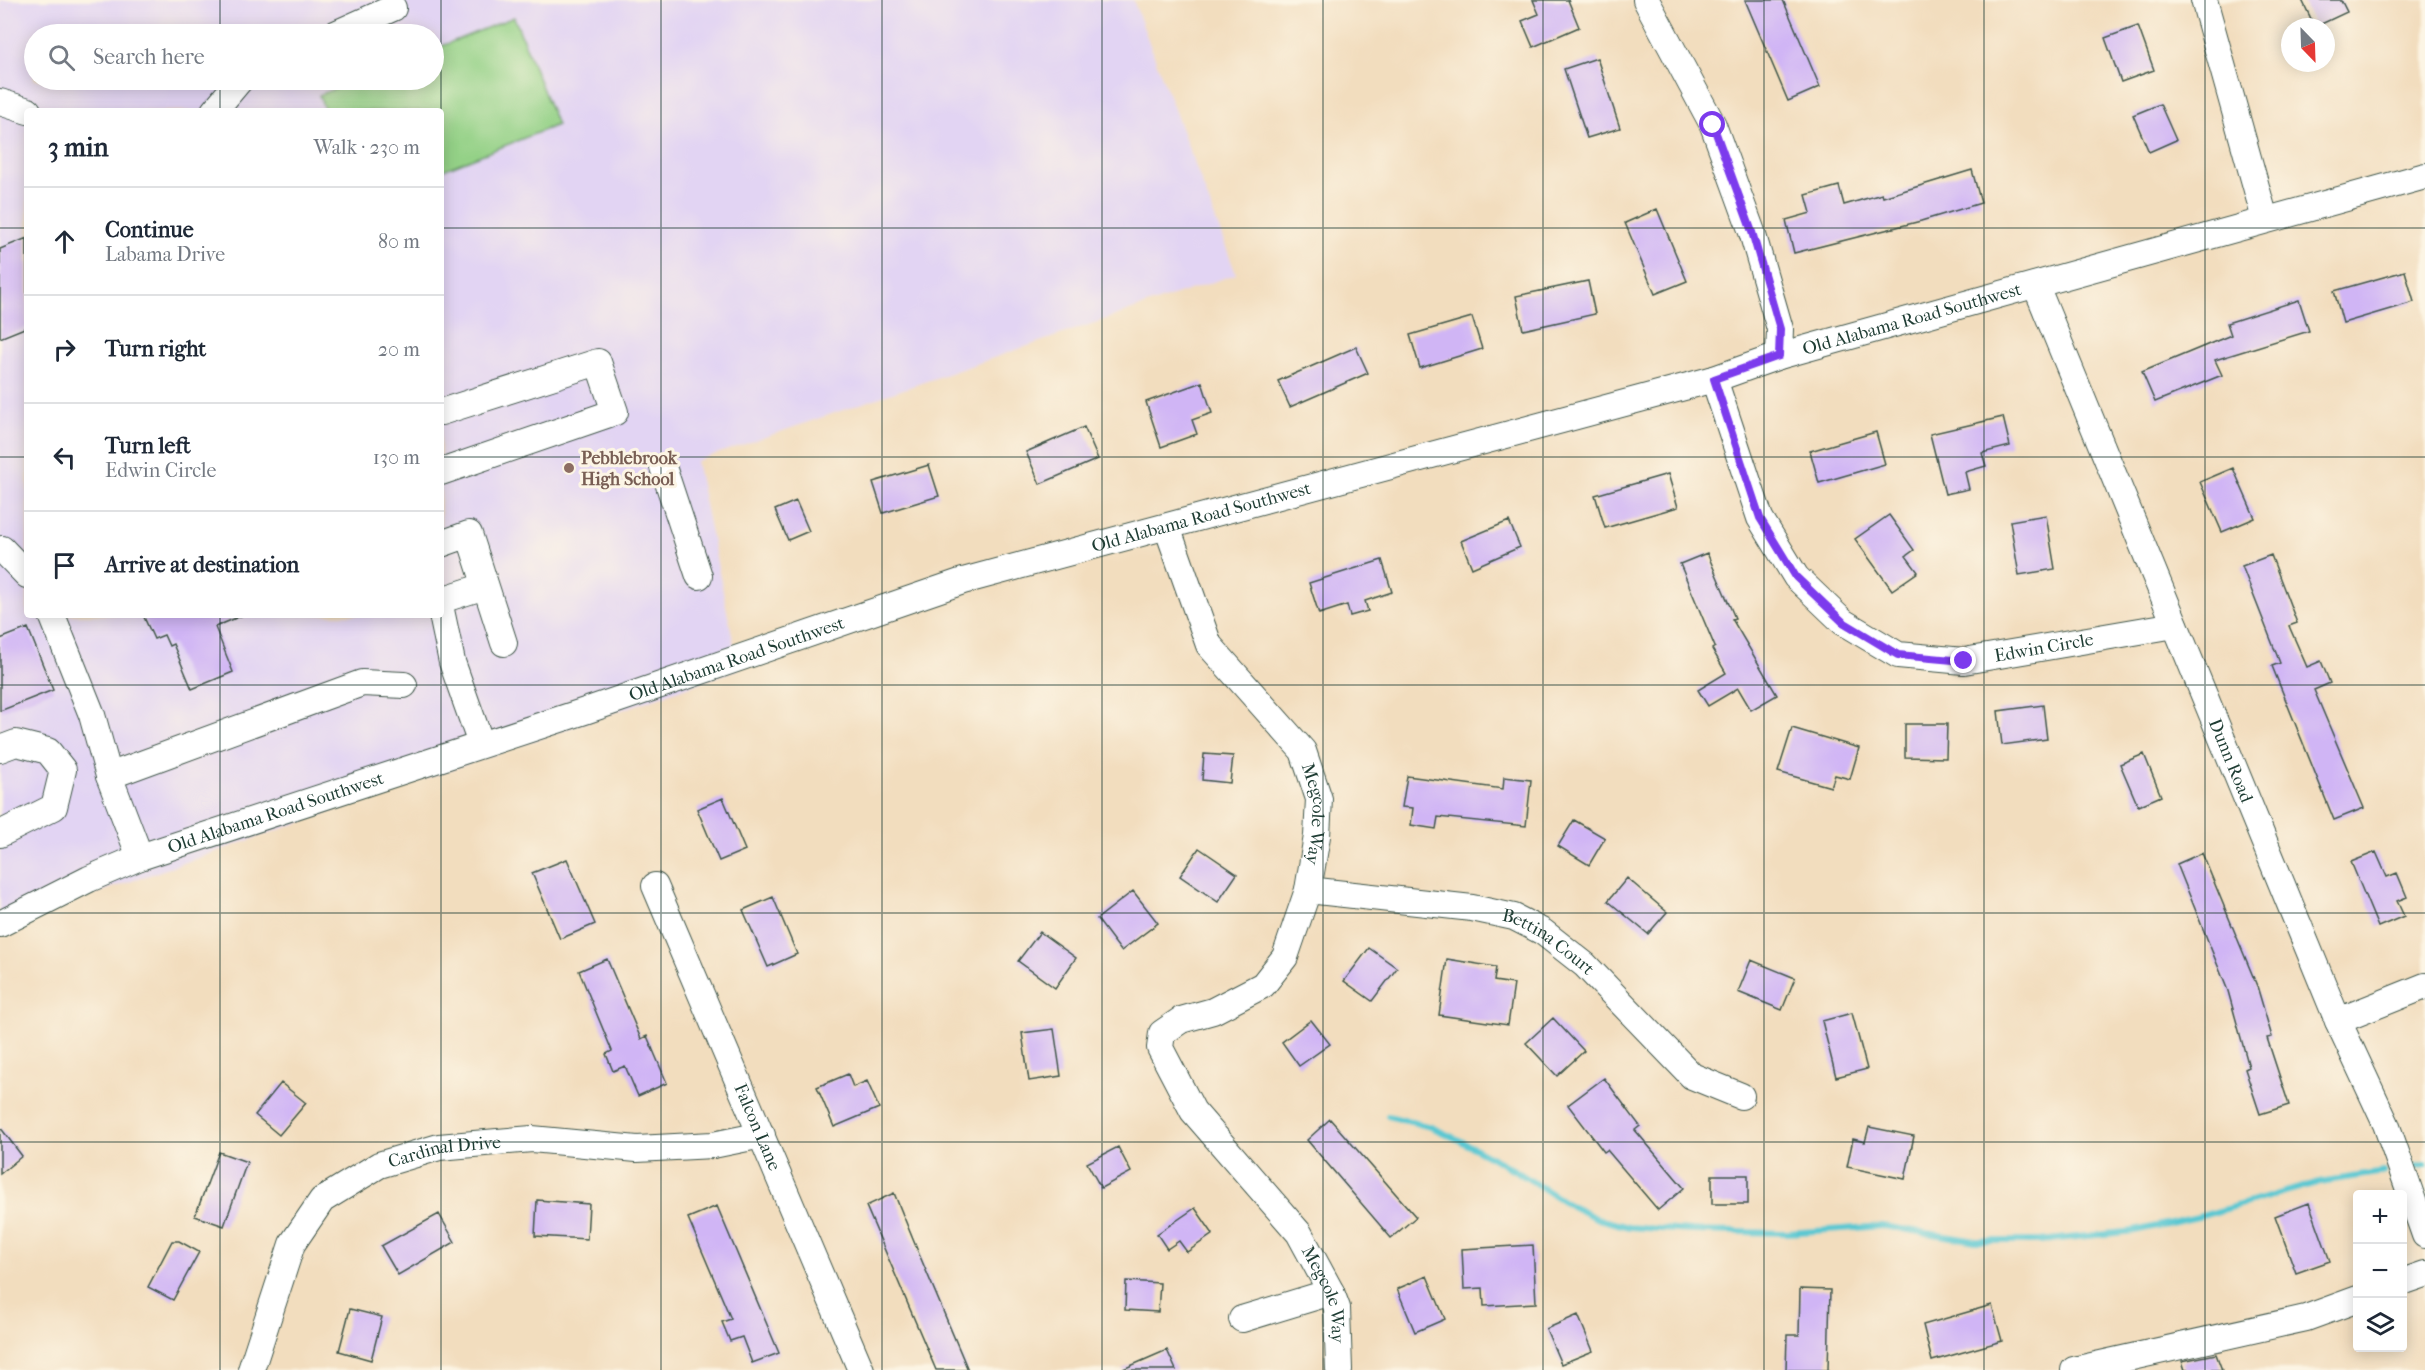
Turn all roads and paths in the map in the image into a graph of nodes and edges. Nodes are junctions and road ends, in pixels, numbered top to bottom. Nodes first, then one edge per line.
1 (1646, 0) edge
2 (2204, 0) edge
3 (393, 8) dead end
4 (357, 24) edge
5 (232, 90) edge
6 (0, 102) edge
7 (217, 108) edge
8 (24, 110) edge
9 (2425, 176) edge
10 (2265, 219) junction
11 (2036, 285) junction
12 (1779, 356) junction
13 (1714, 379) junction
14 (444, 411) edge
15 (663, 466) dead end
16 (444, 471) edge
17 (1167, 527) junction
18 (444, 543) edge
19 (2, 549) dead end
20 (24, 572) edge
21 (699, 576) dead end
22 (485, 586) junction
23 (444, 599) edge
24 (53, 618) edge
25 (443, 618) edge
26 (2175, 626) junction
27 (504, 643) dead end
28 (404, 686) dead end
29 (481, 744) junction
30 (0, 750) edge
31 (109, 776) junction
32 (0, 834) edge
33 (140, 857) junction
34 (655, 886) dead end
35 (1308, 890) junction
36 (0, 924) edge
37 (2425, 986) edge
38 (2338, 1021) junction
39 (1741, 1096) dead end
40 (762, 1135) junction
41 (2425, 1236) edge
42 (2425, 1274) edge
43 (2407, 1281) edge
44 (1331, 1292) junction
45 (2353, 1301) edge
46 (1242, 1319) dead end
47 (2114, 1365) edge
48 (251, 1370) edge
49 (861, 1370) edge
50 (1339, 1370) edge
51 (2074, 1370) edge

1 - 12 street
2 - 10 street
3 - 4 street
5 - 7 street
6 - 8 street
9 - 10 street, Old Alabama Road Southwest
10 - 11 street, Old Alabama Road Southwest
11 - 12 street, Old Alabama Road Southwest
11 - 26 street, Dunn Road
12 - 13 street, Old Alabama Road Southwest
13 - 17 street, Old Alabama Road Southwest
13 - 26 street, Edwin Circle
14 - 16 street
15 - 21 street
17 - 29 street, Old Alabama Road Southwest
17 - 35 street, Megcole Way
18 - 22 street
19 - 20 street
22 - 23 street
22 - 27 street
24 - 31 street
25 - 29 street
26 - 38 street, Dunn Road
28 - 31 street
29 - 33 street, Old Alabama Road Southwest
30 - 32 street
31 - 33 street
33 - 36 street, Old Alabama Road Southwest
34 - 40 street, Falcon Lane
35 - 39 street, Bettina Court
35 - 44 street, Megcole Way
37 - 38 street
38 - 41 street, Dunn Road
40 - 48 street, Cardinal Drive
40 - 49 street, Falcon Lane
42 - 43 street
44 - 46 street
44 - 50 street, Megcole Way
45 - 47 street
47 - 51 street

